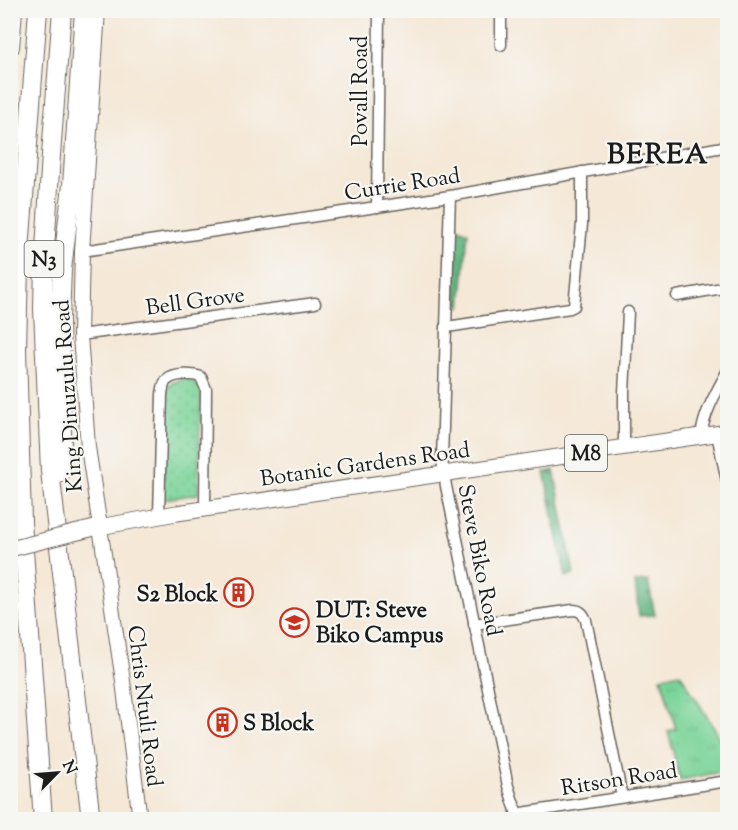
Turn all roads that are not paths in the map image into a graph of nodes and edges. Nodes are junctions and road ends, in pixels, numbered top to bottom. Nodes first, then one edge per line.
1 (13, 10) edge
2 (38, 10) edge
3 (62, 10) edge
4 (84, 10) edge
5 (98, 10) edge
6 (379, 10) edge
7 (501, 10) edge
8 (501, 45) dead end
9 (10, 47) edge
10 (728, 146) edge
11 (582, 172) junction
12 (450, 196) junction
13 (377, 207) junction
14 (82, 251) junction
15 (728, 288) edge
16 (677, 296) dead end
17 (315, 303) dead end
18 (628, 312) dead end
19 (447, 327) junction
20 (80, 336) junction
21 (728, 370) edge
22 (722, 433) edge
23 (10, 435) edge
24 (701, 436) junction
25 (624, 447) junction
26 (444, 474) junction
27 (728, 486) edge
28 (54, 508) junction
29 (205, 509) junction
30 (159, 516) junction
31 (22, 522) junction
32 (99, 527) junction
33 (10, 549) edge
34 (474, 624) junction
35 (728, 781) edge
36 (622, 797) junction
37 (517, 817) edge
38 (43, 819) edge
39 (91, 819) edge
40 (140, 819) edge

1 - 9 highway
2 - 31 highway, N3
3 - 28 highway, N3
4 - 28 highway
5 - 14 main road, King Dinuzulu Road
6 - 13 street, Povall Road
7 - 8 street
10 - 11 street, Currie Road
11 - 12 street, Currie Road
11 - 19 street
12 - 13 street, Currie Road
12 - 19 street, Steve Biko Road
13 - 14 street, Currie Road
14 - 20 main road, King Dinuzulu Road
15 - 16 street
17 - 20 street, Bell Grove
18 - 25 street
19 - 26 street, Steve Biko Road
20 - 32 main road, King Dinuzulu Road
21 - 24 street
22 - 24 main road, Botanic Gardens Road / M8
22 - 27 street
23 - 31 highway
24 - 25 main road, Botanic Gardens Road / M8
25 - 26 main road, Botanic Gardens Road / M8
26 - 29 main road, Botanic Gardens Road / M8
26 - 34 street, Steve Biko Road
28 - 39 highway, N3
29 - 30 main road, Botanic Gardens Road / M8
29 - 30 street
30 - 32 main road, Botanic Gardens Road / M8
31 - 38 highway, N3
32 - 33 main road, Botanic Gardens Road / M8, bridge
32 - 40 main road, Chris Ntuli Road
34 - 36 street
34 - 37 street, Steve Biko Road
35 - 36 street, Ritson Road
36 - 37 street, Ritson Road

